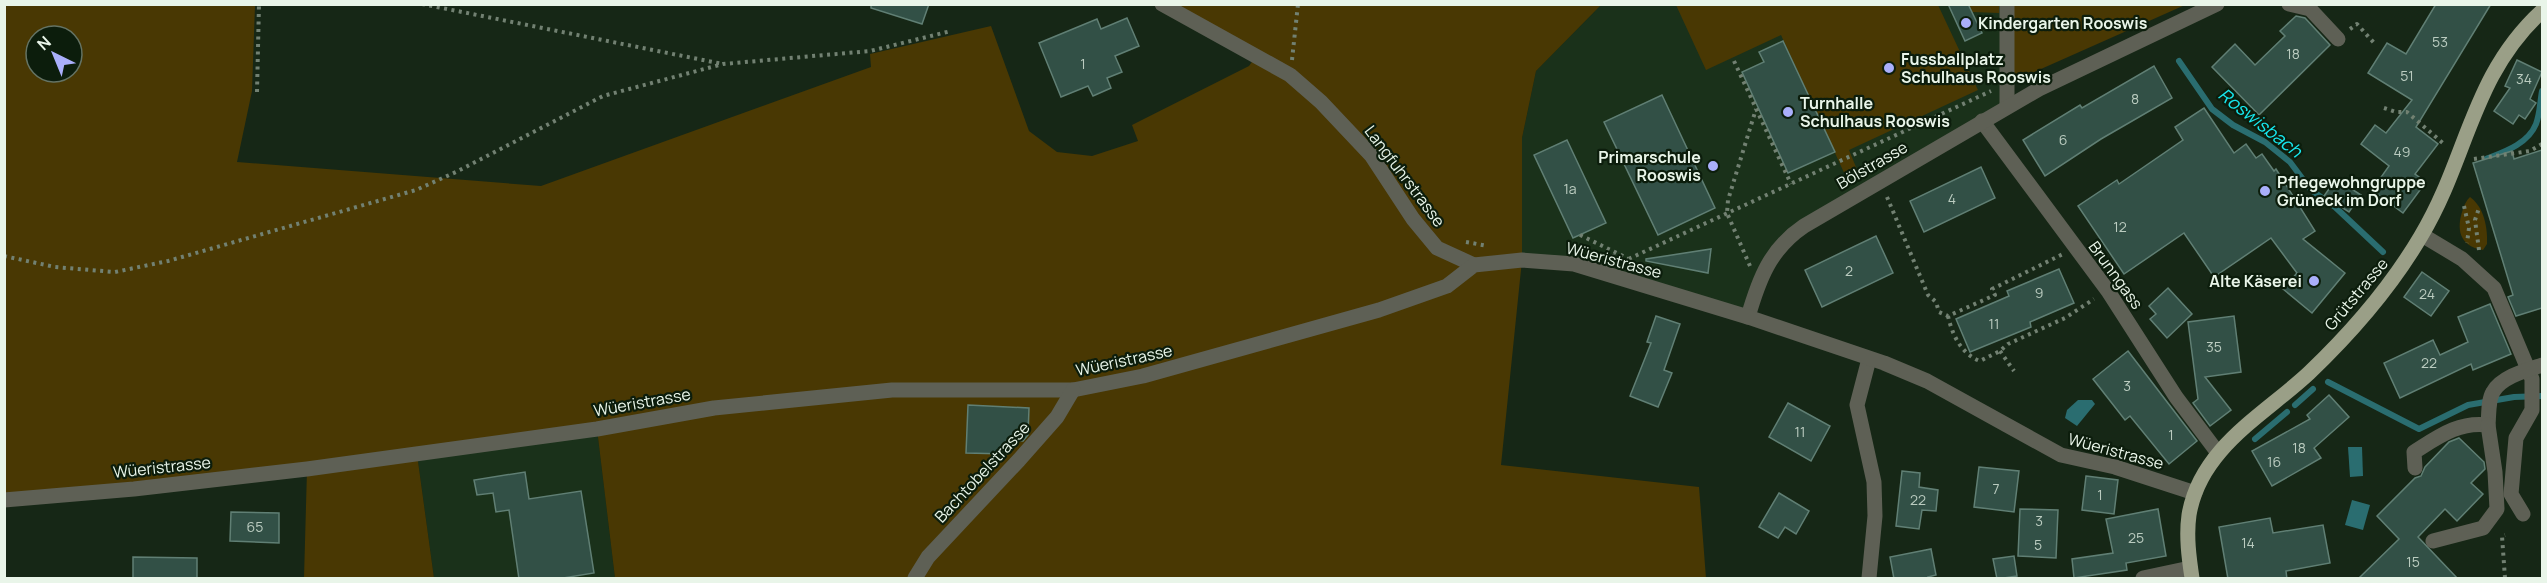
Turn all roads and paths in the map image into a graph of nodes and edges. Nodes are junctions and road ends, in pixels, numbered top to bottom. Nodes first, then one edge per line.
1 (259, 4) edge
2 (423, 4) edge
3 (1162, 4) edge
4 (1298, 4) edge
5 (2007, 4) edge
6 (2217, 4) edge
7 (2289, 4) edge
8 (2542, 10) edge
9 (2357, 24) dead end
10 (951, 31) dead end
11 (2338, 39) dead end
12 (2374, 44) dead end
13 (1734, 61) dead end
14 (723, 64) junction
15 (1290, 75) junction
16 (2007, 84) junction
17 (257, 92) dead end
18 (2007, 106) junction
19 (2384, 108) dead end
20 (1756, 109) junction
21 (1982, 121) junction
22 (2542, 144) edge
23 (2440, 153) dead end
24 (2474, 158) dead end
25 (1880, 181) junction
26 (1791, 183) junction
27 (2464, 206) dead end
28 (2479, 208) dead end
29 (1727, 213) junction
30 (2475, 222) junction
31 (2469, 224) junction
32 (1580, 235) dead end
33 (2422, 235) junction
34 (1456, 237) dead end
35 (2467, 243) dead end
36 (1496, 247) dead end
37 (2075, 249) junction
38 (2479, 250) dead end
39 (4, 256) edge
40 (1608, 256) dead end
41 (1629, 259) junction
42 (1474, 265) junction
43 (1612, 276) junction
44 (1758, 283) junction
45 (2108, 291) junction
46 (1948, 316) junction
47 (1748, 317) junction
48 (2000, 351) junction
49 (1869, 358) junction
50 (2014, 371) dead end
51 (2534, 371) edge
52 (1073, 390) junction
53 (2489, 418) junction
54 (2218, 453) junction
55 (2415, 468) dead end
56 (2195, 493) junction
57 (4, 500) edge
58 (2523, 514) dead end
59 (2505, 535) dead end
60 (2433, 541) dead end
61 (2191, 573) edge
62 (915, 579) edge
63 (1869, 579) edge
64 (2142, 579) edge
65 (2505, 579) edge

1 - 17 path
2 - 14 path
3 - 15 street, Langfuhrstrasse
4 - 15 path
5 - 16 street
6 - 18 street, Bölstrasse
7 - 11 street
8 - 33 main road, Grütstrasse
9 - 12 path
10 - 14 path
13 - 20 path
14 - 39 path
15 - 42 street, Langfuhrstrasse
16 - 18 street
16 - 26 path
18 - 21 street, Bölstrasse
19 - 23 path
20 - 26 path
20 - 29 path
21 - 25 street, Bölstrasse
21 - 37 street, Brunngass
22 - 24 path
25 - 44 street, Bölstrasse
25 - 46 path
26 - 29 path
27 - 31 path
28 - 30 path
29 - 41 path
29 - 44 path
30 - 31 path
30 - 38 path
31 - 35 path
32 - 41 path
33 - 51 street
33 - 54 main road, Grütstrasse
34 - 36 path
37 - 45 street, Brunngass
37 - 46 path
40 - 41 path
41 - 43 path
42 - 43 street, Wüeristrasse
42 - 52 street, Wüeristrasse
43 - 47 street, Wüeristrasse
44 - 47 street, Bölstrasse
45 - 48 path
45 - 54 street, Brunngass
46 - 48 path
47 - 49 street, Wüeristrasse
48 - 50 path
49 - 56 street, Wüeristrasse
49 - 63 street
51 - 53 street
51 - 58 street
52 - 57 street, Wüeristrasse
52 - 62 street, Bachtobelstrasse
53 - 55 street
53 - 60 street
54 - 56 main road, Grütstrasse
56 - 61 main road, Grütstrasse
59 - 65 path
61 - 64 street

